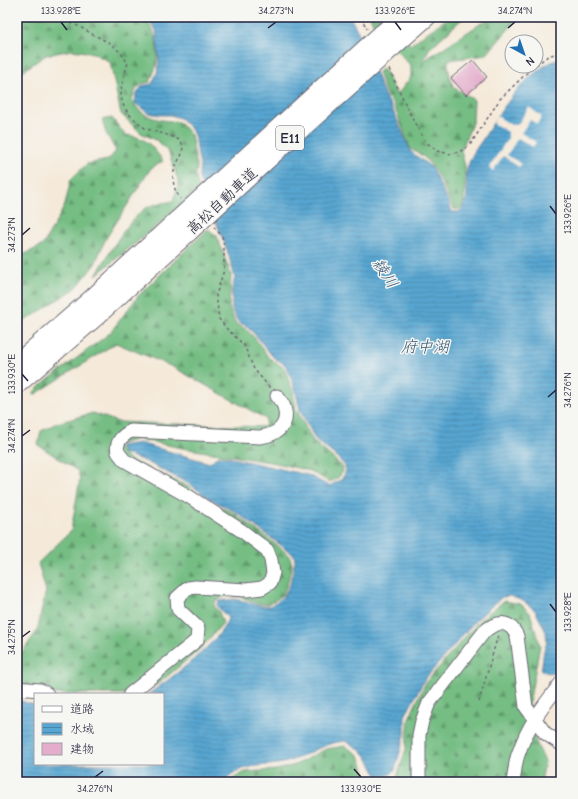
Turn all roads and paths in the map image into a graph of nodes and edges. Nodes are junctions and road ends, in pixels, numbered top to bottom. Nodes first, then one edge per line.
1 (60, 17) edge
2 (361, 17) edge
3 (403, 17) edge
4 (426, 17) edge
5 (380, 37) junction
6 (561, 52) edge
7 (544, 59) edge
8 (388, 68) dead end
9 (526, 74) edge
10 (180, 200) dead end
11 (184, 225) junction
12 (211, 225) dead end
13 (17, 364) edge
14 (17, 384) edge
15 (277, 396) joint
16 (502, 624) junction
17 (561, 683) edge
18 (17, 688) edge
19 (45, 693) edge
20 (131, 693) edge
21 (479, 702) dead end
22 (534, 718) junction
23 (561, 744) edge
24 (419, 782) edge
25 (513, 782) edge

1 - 10 path
2 - 5 path
3 - 5 highway, 高松自動車道 / E11
4 - 5 highway, 高松自動車道 / E11
5 - 11 highway, 高松自動車道 / E11, bridge
6 - 7 path
8 - 9 path
11 - 13 highway, 高松自動車道 / E11
11 - 14 highway, 高松自動車道 / E11
12 - 15 path
15 - 20 street
16 - 21 path
16 - 22 street
16 - 24 street
17 - 22 street
18 - 19 street
22 - 23 street
22 - 25 street

